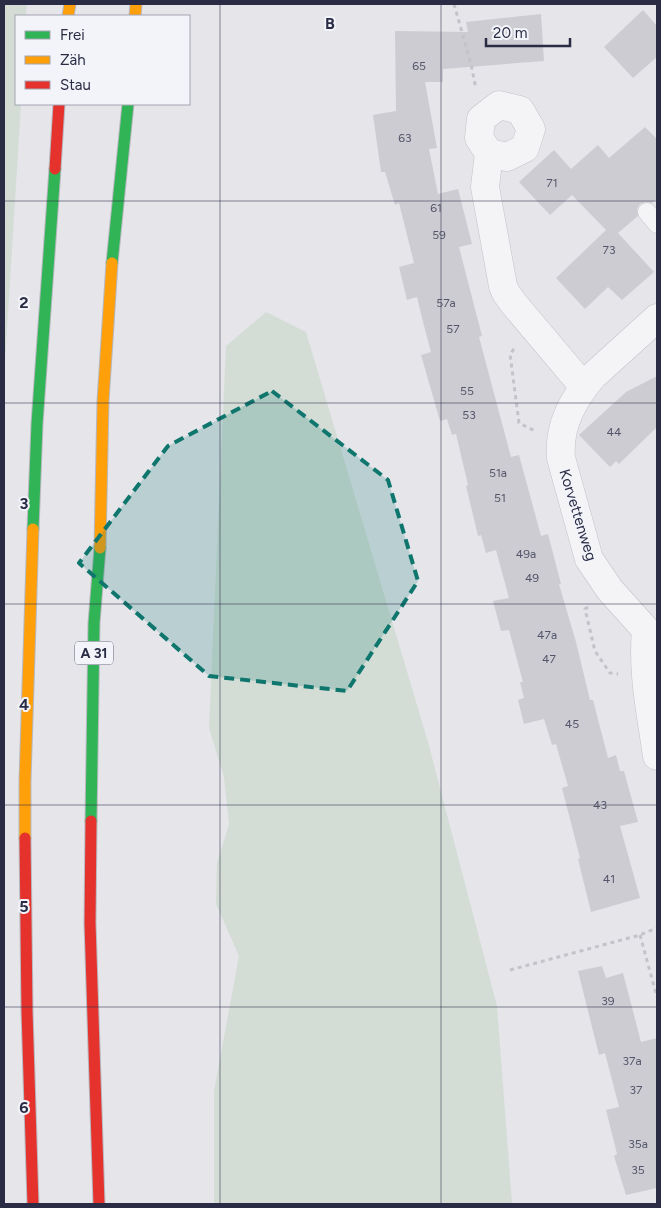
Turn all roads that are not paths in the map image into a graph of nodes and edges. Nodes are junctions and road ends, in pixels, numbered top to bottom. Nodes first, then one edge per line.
1 (60, 105) edge
2 (128, 105) edge
3 (489, 153) junction
4 (657, 318) edge
5 (584, 387) junction
6 (652, 628) edge
7 (657, 756) edge
8 (33, 1204) edge
9 (99, 1204) edge

1 - 8 highway
2 - 9 highway, A 31
3 - 3 street
3 - 5 street
4 - 5 street, Korvettenweg
5 - 6 street, Korvettenweg
6 - 7 street, Korvettenweg

